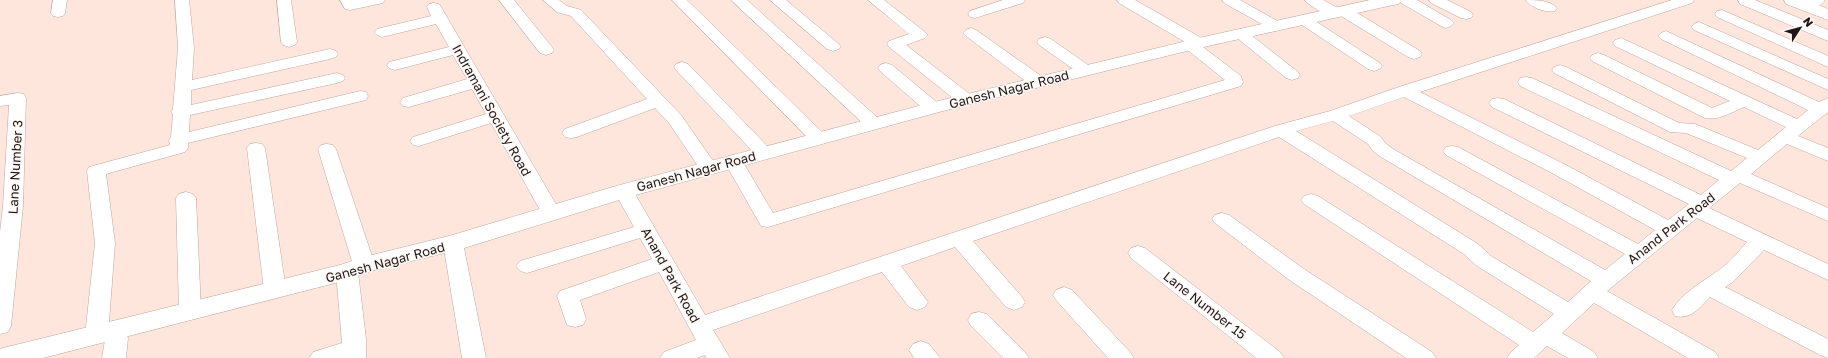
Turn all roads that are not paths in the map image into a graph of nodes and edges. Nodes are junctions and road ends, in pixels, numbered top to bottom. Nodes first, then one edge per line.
1 (182, 0) edge
2 (284, 0) edge
3 (347, 0) edge
4 (378, 0) edge
5 (506, 0) edge
6 (550, 0) edge
7 (679, 0) edge
8 (738, 0) edge
9 (777, 0) edge
10 (875, 0) edge
11 (1018, 0) edge
12 (1124, 0) edge
13 (1229, 0) edge
14 (1312, 0) edge
15 (1406, 0) edge
16 (1436, 0) edge
17 (1533, 0) edge
18 (1687, 0) edge
19 (1381, 1) edge
20 (1745, 1) dead end
21 (1806, 2) edge
22 (1550, 8) dead end
23 (1340, 12) junction
24 (975, 14) dead end
25 (1722, 14) dead end
26 (1466, 15) dead end
27 (1828, 15) edge
28 (1304, 20) junction
29 (1446, 22) dead end
30 (1276, 26) junction
31 (1698, 26) dead end
32 (382, 32) dead end
33 (971, 33) dead end
34 (1241, 34) junction
35 (1666, 36) dead end
36 (1828, 36) edge
37 (289, 42) dead end
38 (1045, 42) dead end
39 (1195, 44) junction
40 (1621, 44) dead end
41 (458, 49) junction
42 (546, 50) dead end
43 (330, 54) dead end
44 (1414, 54) dead end
45 (800, 56) junction
46 (1598, 58) dead end
47 (1828, 62) edge
48 (395, 65) dead end
49 (1374, 66) dead end
50 (682, 67) dead end
51 (886, 68) dead end
52 (1085, 70) junction
53 (1560, 70) dead end
54 (1292, 75) dead end
55 (337, 78) dead end
56 (476, 82) junction
57 (1038, 82) junction
58 (1526, 82) dead end
59 (1828, 85) edge
60 (182, 87) junction
61 (1406, 91) junction
62 (360, 96) dead end
63 (965, 99) junction
64 (0, 101) edge
65 (658, 101) junction
66 (1744, 101) junction
67 (409, 102) dead end
68 (1498, 103) dead end
69 (1825, 106) edge
70 (933, 108) junction
71 (180, 112) junction
72 (1336, 115) junction
73 (496, 116) junction
74 (873, 123) junction
75 (1281, 130) junction
76 (1791, 132) junction
77 (572, 133) dead end
78 (818, 138) junction
79 (178, 140) junction
80 (419, 141) dead end
81 (256, 148) dead end
82 (327, 149) dead end
83 (1452, 152) dead end
84 (764, 153) junction
85 (1828, 155) edge
86 (1759, 158) junction
87 (733, 161) junction
88 (709, 168) junction
89 (1735, 177) junction
90 (624, 191) junction
91 (186, 198) dead end
92 (1311, 200) dead end
93 (1698, 206) junction
94 (550, 213) junction
95 (1828, 215) edge
96 (1222, 219) dead end
97 (1669, 229) junction
98 (646, 230) junction
99 (960, 239) junction
100 (1761, 241) junction
101 (453, 243) junction
102 (1138, 252) dead end
103 (1639, 253) junction
104 (664, 262) junction
105 (887, 263) junction
106 (527, 266) dead end
107 (355, 269) junction
108 (1828, 273) edge
109 (1598, 286) junction
110 (1708, 287) junction
111 (275, 290) junction
112 (1064, 295) dead end
113 (917, 302) dead end
114 (1014, 302) dead end
115 (1684, 310) dead end
116 (190, 311) junction
117 (1569, 313) junction
118 (575, 319) dead end
119 (979, 320) dead end
120 (0, 326) edge
121 (105, 332) junction
122 (1540, 339) junction
123 (709, 343) edge
124 (1828, 349) edge
125 (354, 353) edge
126 (1115, 356) edge
127 (3, 358) edge
128 (114, 358) edge
129 (321, 358) edge
130 (474, 358) edge
131 (672, 358) edge
132 (1017, 358) edge
133 (1272, 358) edge
134 (1424, 358) edge
135 (1518, 358) edge
136 (1586, 358) edge
137 (1707, 358) edge

1 - 60 street
2 - 37 street
3 - 4 street
5 - 42 street
6 - 65 street
7 - 78 street
8 - 45 street
9 - 45 street
10 - 63 street
11 - 24 street
12 - 39 street
13 - 30 street
14 - 23 street
15 - 29 street
16 - 26 street
17 - 22 street
18 - 61 street
19 - 23 street, Ganesh Nagar Road
20 - 36 street
21 - 27 street
23 - 28 street, Ganesh Nagar Road
23 - 44 street
25 - 47 street
28 - 30 street, Ganesh Nagar Road
28 - 49 street
30 - 34 street, Ganesh Nagar Road
31 - 59 street
32 - 41 street, Indramani Society Road
33 - 57 street
34 - 39 street, Ganesh Nagar Road
34 - 54 street
35 - 69 street
38 - 52 street
39 - 52 street, Ganesh Nagar Road
39 - 87 street
40 - 66 street
41 - 48 street
41 - 56 street, Indramani Society Road
43 - 60 street
45 - 74 street
46 - 66 street
50 - 84 street
51 - 70 street
52 - 57 street, Ganesh Nagar Road
53 - 86 street
55 - 71 street
56 - 67 street
56 - 73 street, Indramani Society Road
57 - 63 street, Ganesh Nagar Road
58 - 89 street
60 - 71 street
61 - 72 street
61 - 97 street
62 - 79 street
63 - 70 street, Ganesh Nagar Road
64 - 120 street, Lane Number 3
65 - 77 street
65 - 88 street
66 - 76 street
68 - 93 street
69 - 76 street, Anand Park Road
70 - 74 street, Ganesh Nagar Road
71 - 79 street
72 - 75 street
72 - 109 street
73 - 80 street
73 - 94 street, Indramani Society Road
74 - 78 street, Ganesh Nagar Road
75 - 99 street
75 - 117 street
76 - 85 street
76 - 86 street, Anand Park Road
78 - 84 street, Ganesh Nagar Road
79 - 121 street
81 - 111 street
82 - 107 street
83 - 103 street
84 - 87 street, Ganesh Nagar Road
86 - 89 street, Anand Park Road
87 - 88 street, Ganesh Nagar Road
88 - 90 street, Ganesh Nagar Road
89 - 93 street, Anand Park Road
89 - 95 street
90 - 94 street, Ganesh Nagar Road
90 - 98 street, Anand Park Road
91 - 116 street
92 - 122 street
93 - 97 street, Anand Park Road
93 - 100 street
94 - 101 street, Ganesh Nagar Road
96 - 134 street
97 - 103 street, Anand Park Road
98 - 104 street, Anand Park Road
98 - 106 street
99 - 105 street
99 - 114 street
100 - 108 street
100 - 110 street
101 - 107 street, Ganesh Nagar Road
101 - 130 street
102 - 133 street, Lane Number 15
103 - 109 street, Anand Park Road
104 - 118 street
104 - 123 street, Anand Park Road
105 - 113 street
105 - 123 street
107 - 111 street, Ganesh Nagar Road
107 - 125 street
109 - 117 street, Anand Park Road
109 - 137 street
110 - 115 street
110 - 124 street
111 - 116 street, Ganesh Nagar Road
112 - 126 street
116 - 121 street, Ganesh Nagar Road
117 - 122 street, Anand Park Road
119 - 132 street
121 - 127 street, Ganesh Nagar Road
121 - 128 street
122 - 135 street, Anand Park Road
122 - 136 street
123 - 131 street
125 - 129 street

